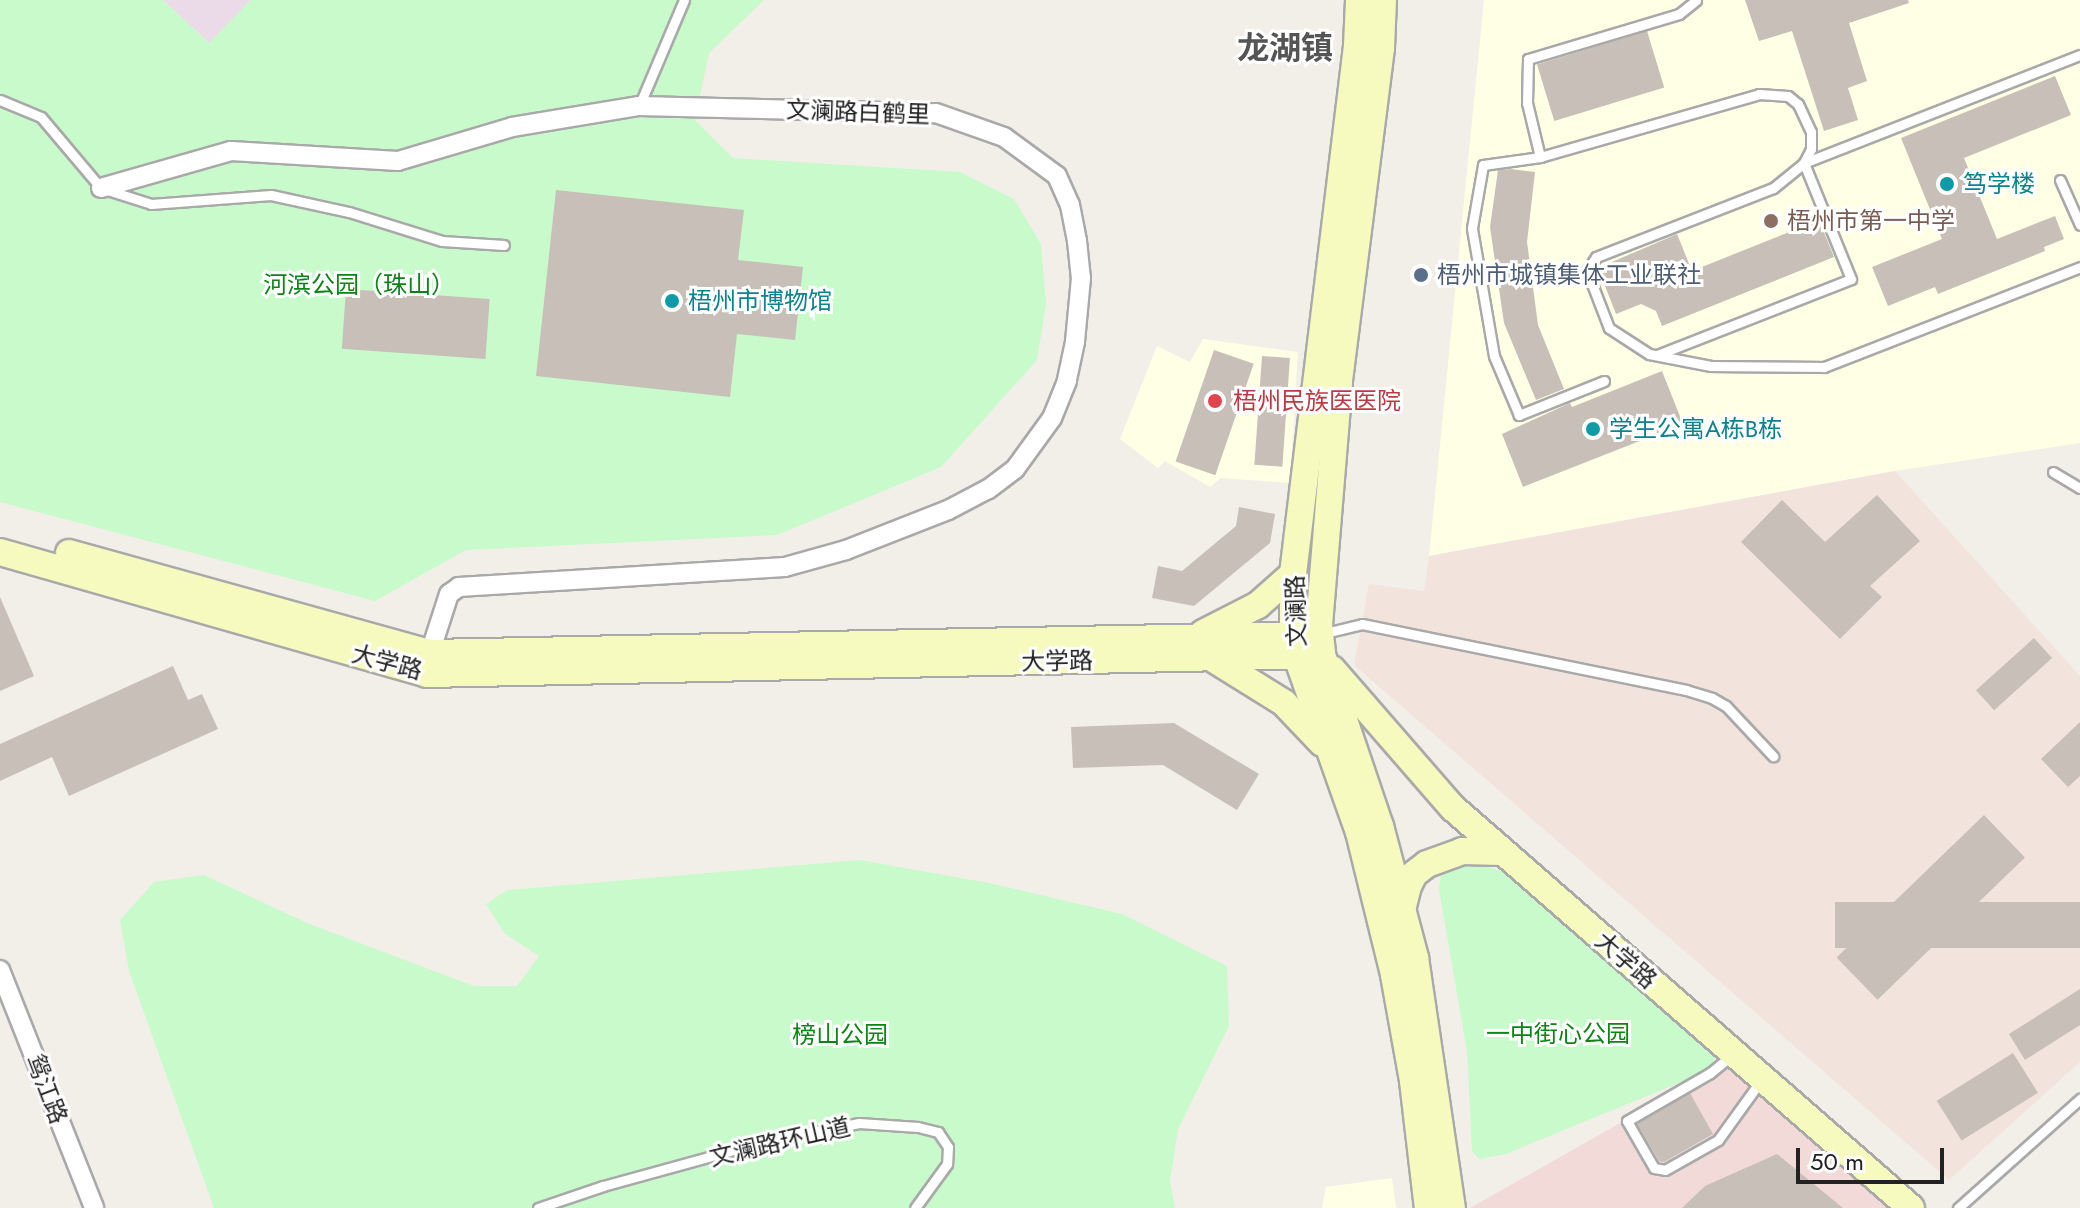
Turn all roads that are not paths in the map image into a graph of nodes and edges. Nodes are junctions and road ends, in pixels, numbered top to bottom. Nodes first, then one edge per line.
1 (684, 0) edge
2 (1359, 0) edge
3 (1383, 0) edge
4 (1697, 0) edge
5 (2080, 55) edge
6 (0, 100) edge
7 (639, 106) junction
8 (1540, 157) junction
9 (1804, 163) junction
10 (2060, 180) dead end
11 (101, 188) junction
12 (2080, 225) edge
13 (504, 245) dead end
14 (2080, 267) edge
15 (1656, 355) junction
16 (1604, 381) dead end
17 (2053, 472) dead end
18 (2080, 488) edge
19 (0, 534) edge
20 (0, 552) edge
21 (1293, 574) junction
22 (1193, 637) junction
23 (1308, 646) junction
24 (430, 653) junction
25 (1211, 658) junction
26 (1333, 756) junction
27 (1773, 756) dead end
28 (1502, 852) junction
29 (1402, 910) junction
30 (0, 970) edge
31 (1734, 1053) junction
32 (1762, 1079) junction
33 (2080, 1099) edge
34 (94, 1208) edge
35 (538, 1208) edge
36 (915, 1208) edge
37 (1428, 1208) edge
38 (1452, 1208) edge
39 (1911, 1208) edge
40 (1958, 1208) edge

1 - 7 lane
2 - 21 main road, 文澜路
3 - 23 main road, 文澜路
4 - 8 lane
5 - 9 lane
6 - 11 lane
7 - 11 street, 文澜路白鹤里
7 - 24 street, 文澜路白鹤里
8 - 9 lane
8 - 16 lane
9 - 15 lane
9 - 15 lane
10 - 12 lane
11 - 13 lane
14 - 15 lane
17 - 18 lane
19 - 24 main road, 大学路
20 - 25 main road, 大学路
21 - 22 main road
21 - 23 main road, 文澜路
22 - 23 main road, 大学路
22 - 24 main road, 大学路
23 - 25 main road, 大学路
23 - 26 main road, 文澜路
23 - 27 lane
23 - 28 main road, 大学路
23 - 29 main road, 文澜路
25 - 26 main road
26 - 37 main road, 文澜路
28 - 29 main road
28 - 31 main road, 大学路
29 - 38 main road, 文澜路
30 - 34 street, 鸳江路
31 - 32 main road, 大学路
31 - 32 lane
32 - 39 main road, 大学路
33 - 40 lane
35 - 36 lane, 文澜路环山道

